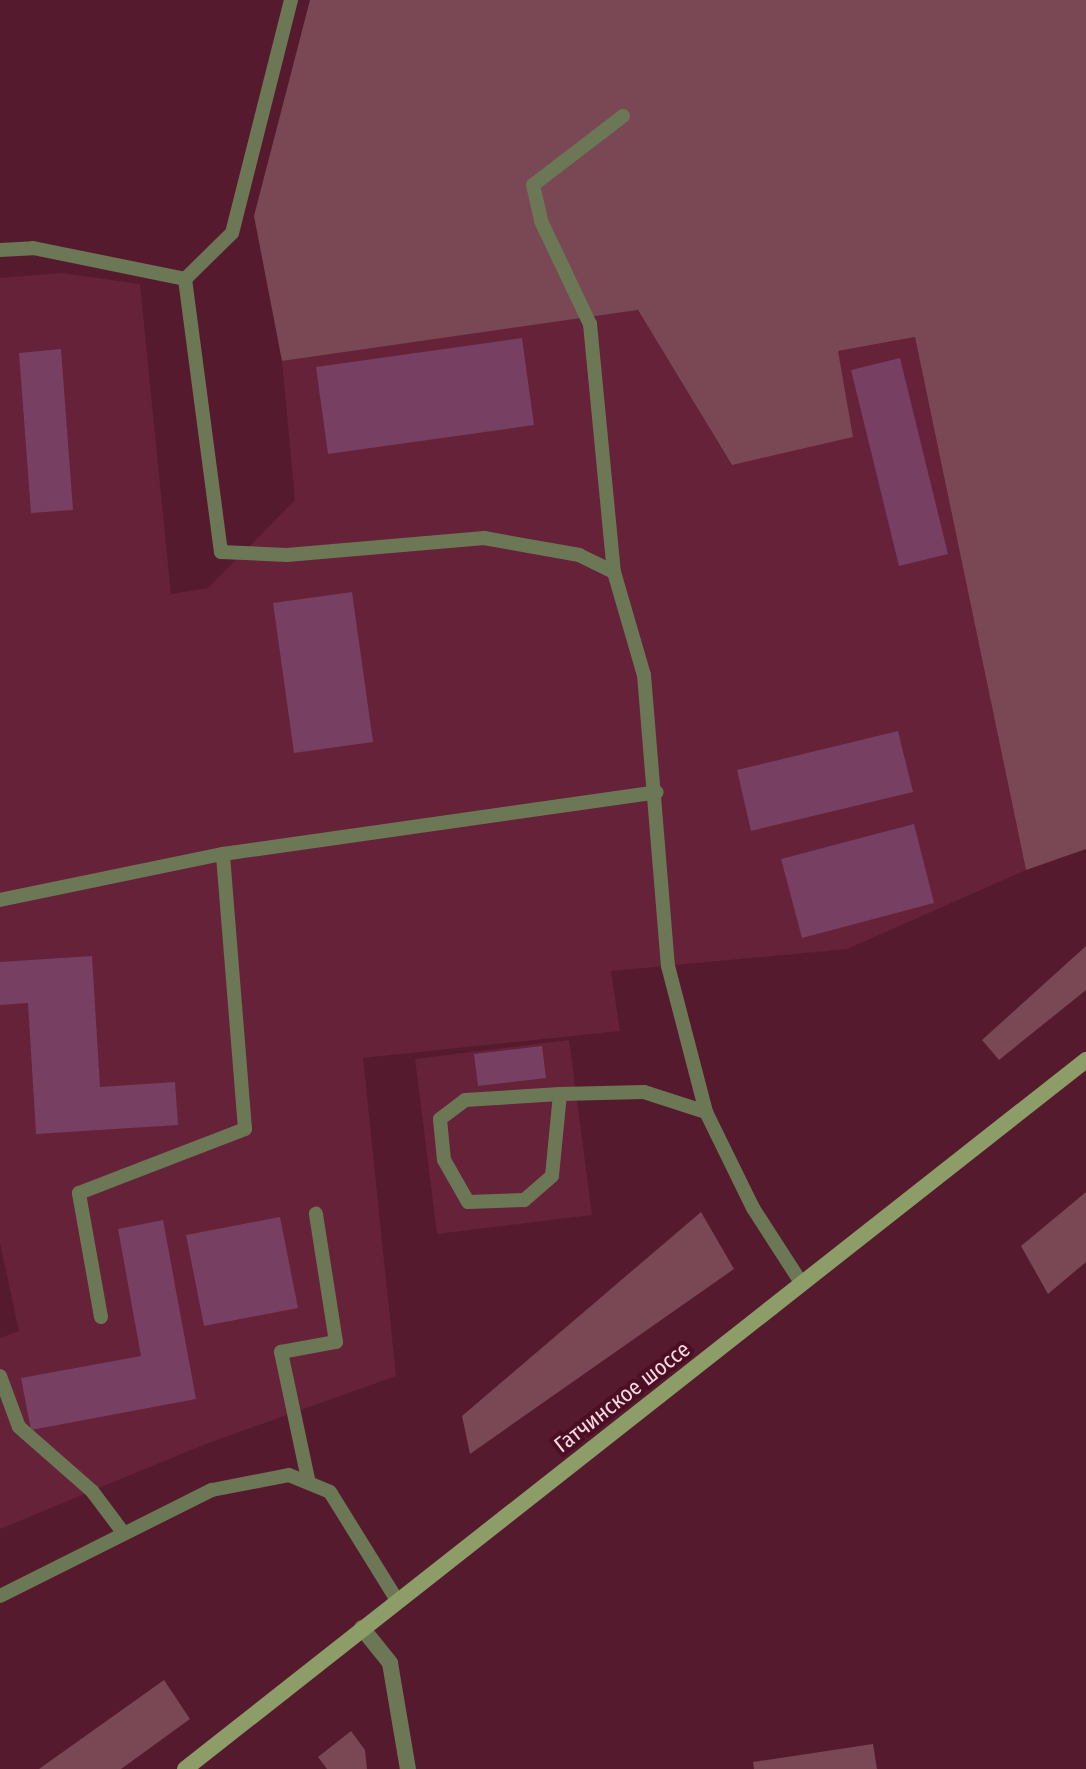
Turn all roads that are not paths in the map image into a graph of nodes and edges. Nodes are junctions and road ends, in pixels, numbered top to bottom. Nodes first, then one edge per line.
1 (291, 0) edge
2 (623, 116) dead end
3 (0, 250) edge
4 (185, 279) junction
5 (614, 572) junction
6 (657, 792) junction
7 (223, 854) junction
8 (0, 900) edge
9 (1086, 1060) edge
10 (560, 1094) junction
11 (706, 1112) junction
12 (316, 1214) dead end
13 (802, 1284) junction
14 (101, 1317) dead end
15 (0, 1376) edge
16 (308, 1479) junction
17 (122, 1531) junction
18 (0, 1596) edge
19 (397, 1600) junction
20 (362, 1628) junction
21 (185, 1769) edge
22 (408, 1769) edge

1 - 4 lane
2 - 5 lane
3 - 4 lane
4 - 5 lane
5 - 6 lane
6 - 7 lane
6 - 11 lane
7 - 8 lane
7 - 14 lane
9 - 13 main road, Гатчинское шоссе
10 - 10 lane
10 - 11 lane
11 - 13 lane
12 - 16 lane
13 - 19 main road, Гатчинское шоссе
15 - 17 lane
16 - 17 lane
16 - 19 lane
17 - 18 lane
19 - 20 main road, Гатчинское шоссе
20 - 21 main road, Гатчинское шоссе
20 - 22 street

